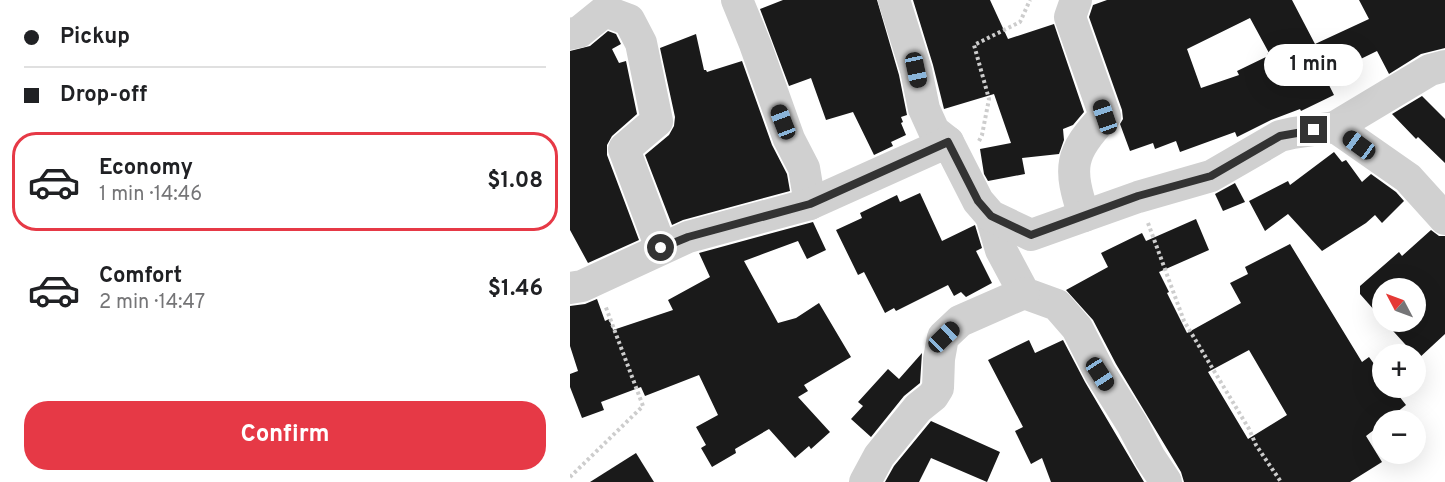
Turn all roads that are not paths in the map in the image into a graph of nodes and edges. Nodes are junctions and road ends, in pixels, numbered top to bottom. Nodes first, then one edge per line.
1 (737, 0) edge
2 (894, 0) edge
3 (1076, 0) edge
4 (570, 34) edge
5 (1445, 66) edge
6 (1335, 127) junction
7 (963, 143) junction
8 (810, 204) junction
9 (991, 216) junction
10 (1084, 216) junction
11 (1445, 219) edge
12 (661, 248) junction
13 (582, 284) edge
14 (1024, 293) junction
15 (866, 482) edge
16 (1166, 482) edge

1 - 8 street
2 - 7 street
3 - 10 street
4 - 12 street
5 - 6 street
6 - 10 street
6 - 11 street
7 - 8 street
7 - 9 street
8 - 12 street
9 - 10 street
9 - 14 street
12 - 13 street
14 - 15 street
14 - 16 street

